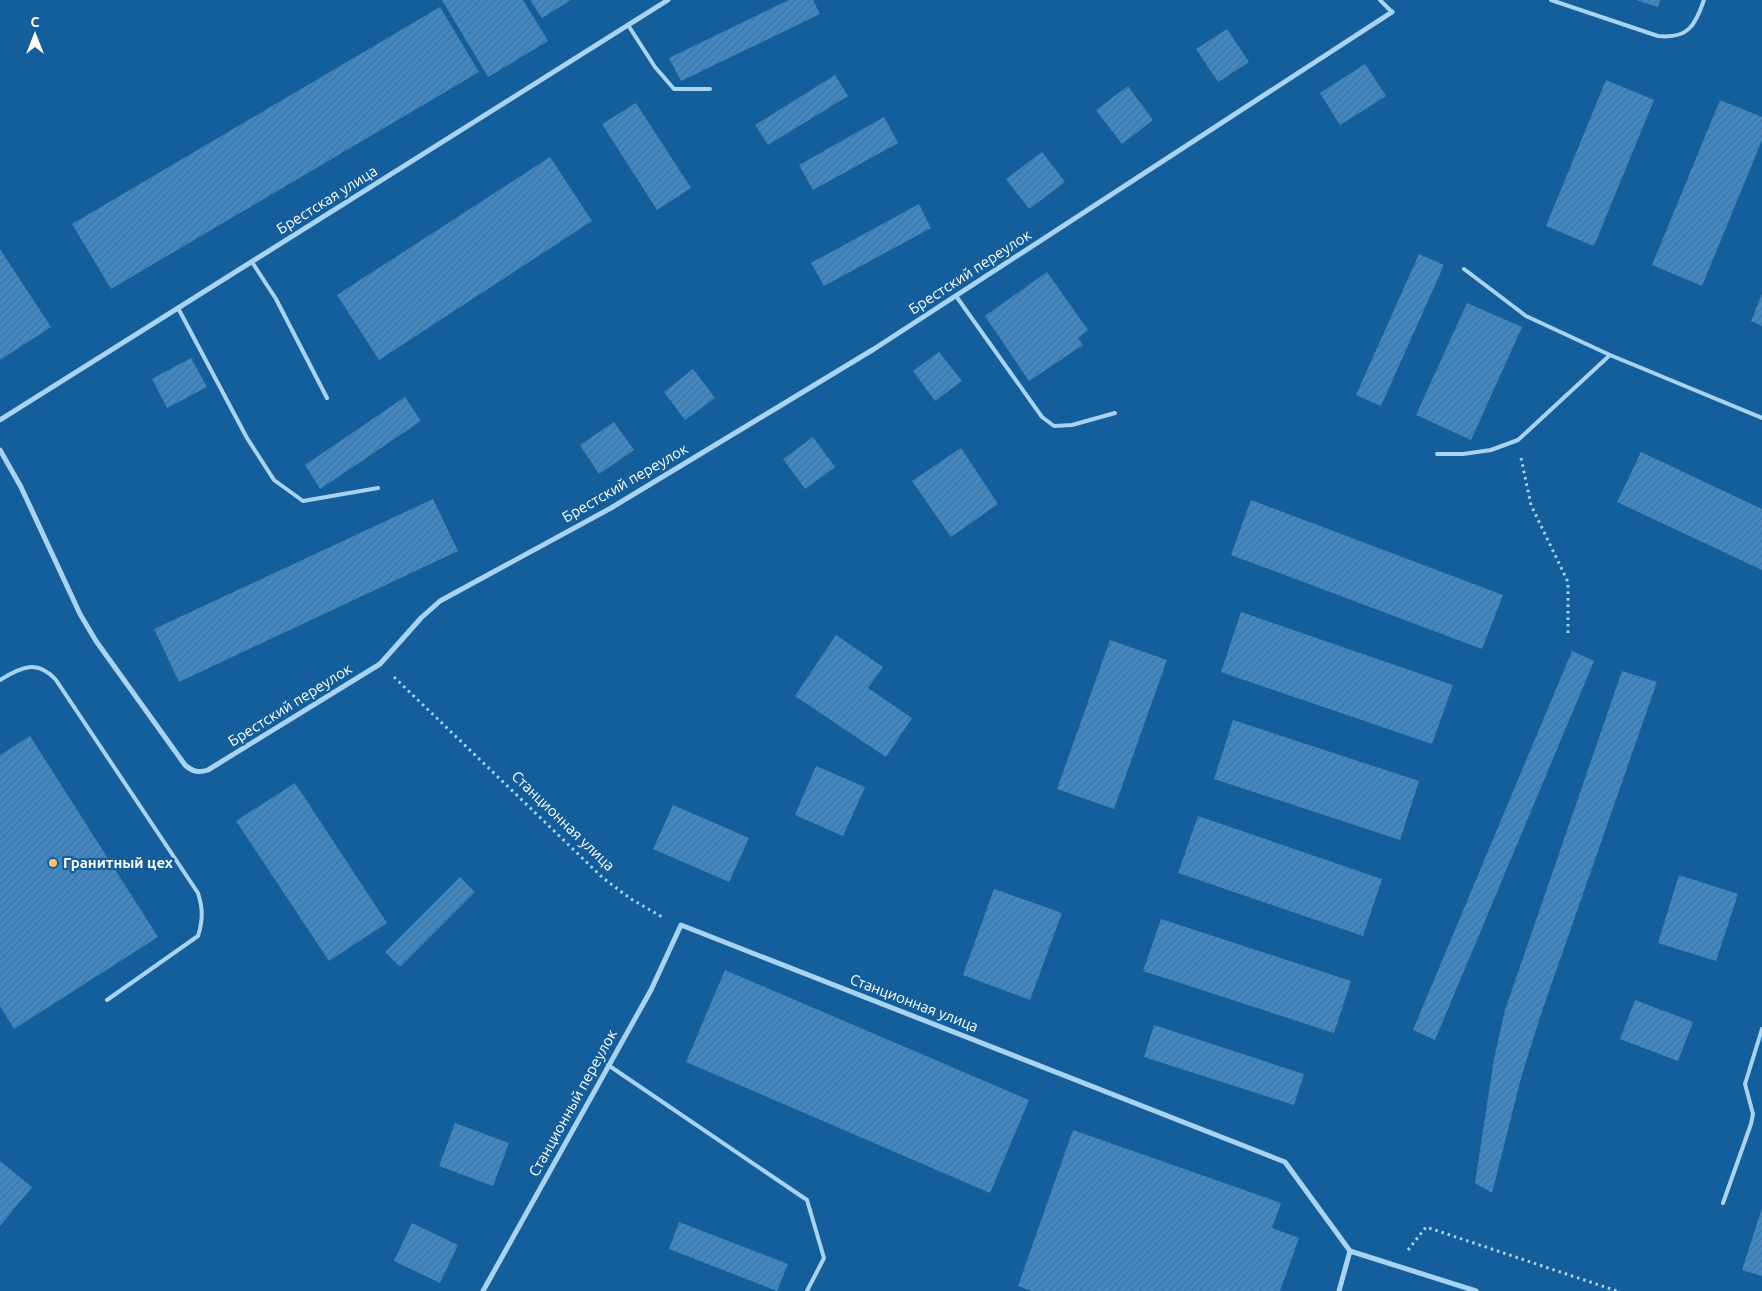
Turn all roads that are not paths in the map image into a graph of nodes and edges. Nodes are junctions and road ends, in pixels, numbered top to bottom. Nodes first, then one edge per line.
1 (668, 0) edge
2 (1380, 0) edge
3 (1551, 0) edge
4 (1704, 0) edge
5 (1392, 12) joint
6 (628, 25) junction
7 (710, 88) dead end
8 (252, 262) junction
9 (1464, 269) dead end
10 (956, 296) junction
11 (178, 308) junction
12 (1610, 355) junction
13 (327, 398) dead end
14 (1115, 413) dead end
15 (1762, 418) edge
16 (0, 420) edge
17 (0, 450) edge
18 (1437, 454) dead end
19 (378, 488) dead end
20 (0, 680) edge
21 (681, 925) joint
22 (107, 1000) dead end
23 (1762, 1029) edge
24 (608, 1065) junction
25 (1723, 1203) dead end
26 (1350, 1250) junction
27 (483, 1291) edge
28 (807, 1291) edge
29 (1339, 1291) edge
30 (1476, 1291) edge

1 - 6 street, Брестская улица
2 - 5 lane
3 - 4 lane
5 - 10 street, Брестский переулок
6 - 7 lane
6 - 8 street, Брестская улица
8 - 11 street, Брестская улица
8 - 13 lane
9 - 12 lane
10 - 14 lane
10 - 17 street, Брестский переулок
11 - 16 street, Брестская улица
11 - 19 lane
12 - 15 lane
12 - 18 lane
20 - 22 lane
21 - 24 street, Станционный переулок
21 - 26 street, Станционная улица
23 - 25 lane
24 - 27 street, Станционный переулок
24 - 28 lane
26 - 29 street
26 - 30 street

